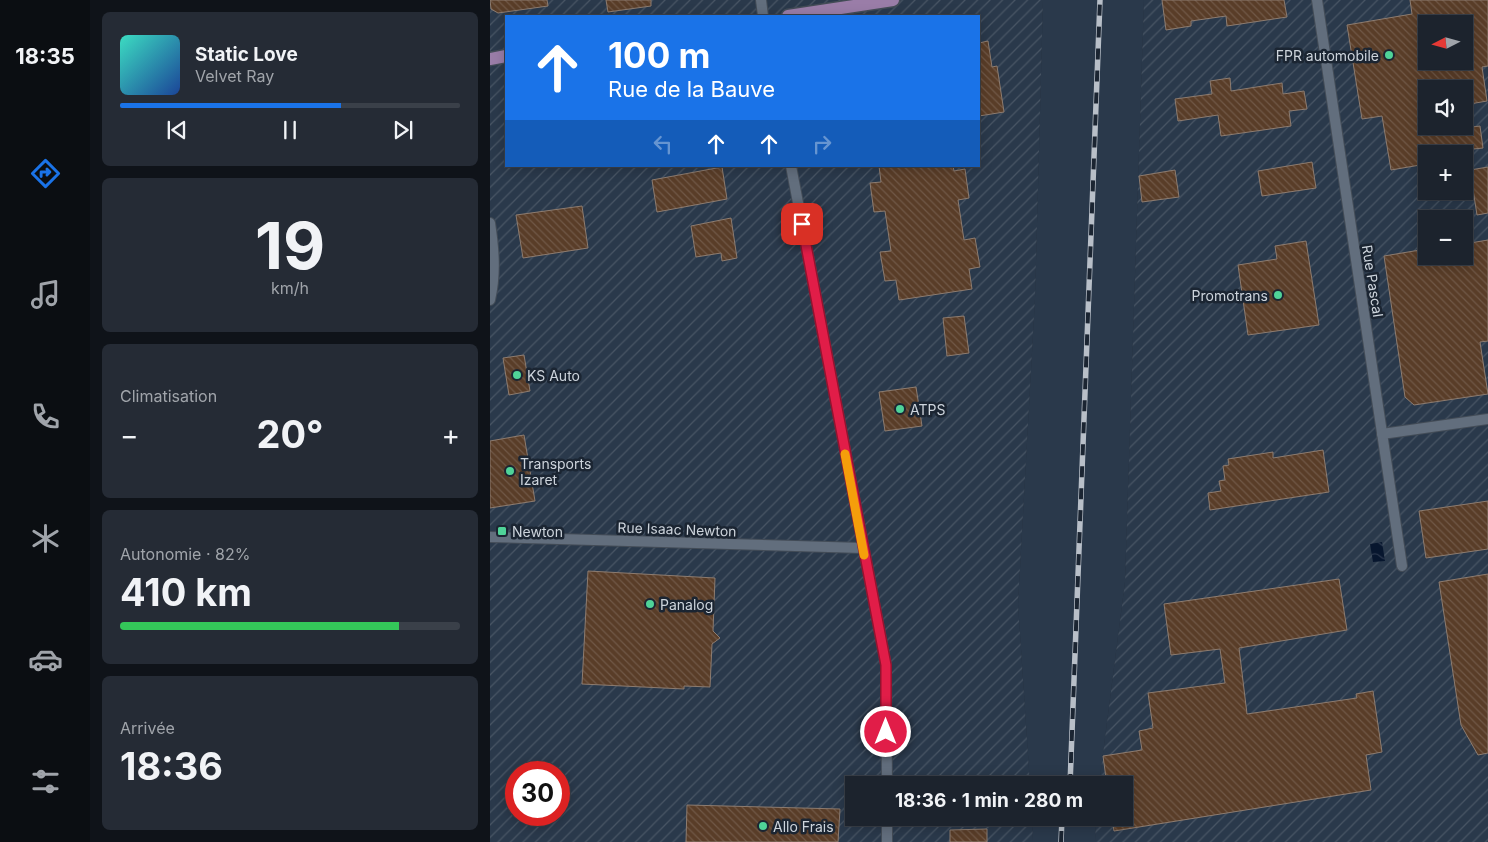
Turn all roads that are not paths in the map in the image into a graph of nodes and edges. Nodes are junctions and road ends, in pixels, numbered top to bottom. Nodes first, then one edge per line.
1 (761, 0) edge
2 (893, 0) edge
3 (1317, 0) edge
4 (763, 15) edge
5 (795, 15) edge
6 (505, 56) edge
7 (490, 59) edge
8 (791, 167) edge
9 (490, 223) edge
10 (492, 283) edge
11 (490, 300) edge
12 (1488, 419) edge
13 (1382, 434) junction
14 (490, 537) edge
15 (862, 548) junction
16 (1402, 566) dead end
17 (887, 776) edge
18 (887, 826) edge
19 (887, 842) edge

1 - 4 street
2 - 5 main road
3 - 13 street, Rue Pascal
6 - 7 main road
8 - 15 street
9 - 10 street
10 - 11 street
12 - 13 street
13 - 16 street, Rue Pascal
14 - 15 street, Rue Isaac Newton
15 - 17 street
18 - 19 street

